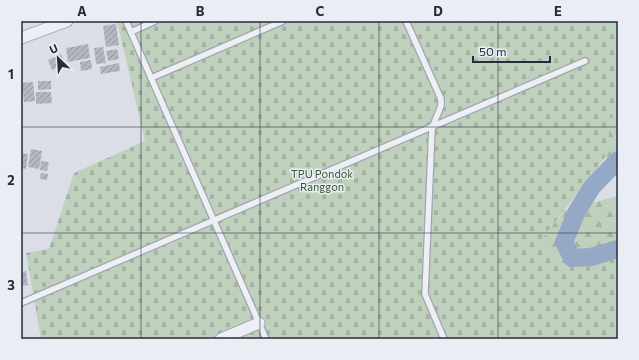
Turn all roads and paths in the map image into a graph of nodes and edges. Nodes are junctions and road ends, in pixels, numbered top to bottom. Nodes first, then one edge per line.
1 (67, 21) edge
2 (126, 21) edge
3 (155, 21) edge
4 (283, 21) edge
5 (406, 21) edge
6 (131, 32) junction
7 (21, 38) edge
8 (585, 61) dead end
9 (151, 78) junction
10 (432, 128) junction
11 (215, 220) junction
12 (21, 304) edge
13 (259, 323) junction
14 (221, 339) edge
15 (266, 339) edge
16 (444, 339) edge

1 - 7 street
2 - 6 lane
3 - 6 lane
4 - 9 lane
5 - 10 lane
6 - 9 lane
8 - 10 lane
9 - 11 lane
10 - 11 lane
10 - 16 lane
11 - 12 lane
11 - 13 lane
13 - 14 street
13 - 15 lane

